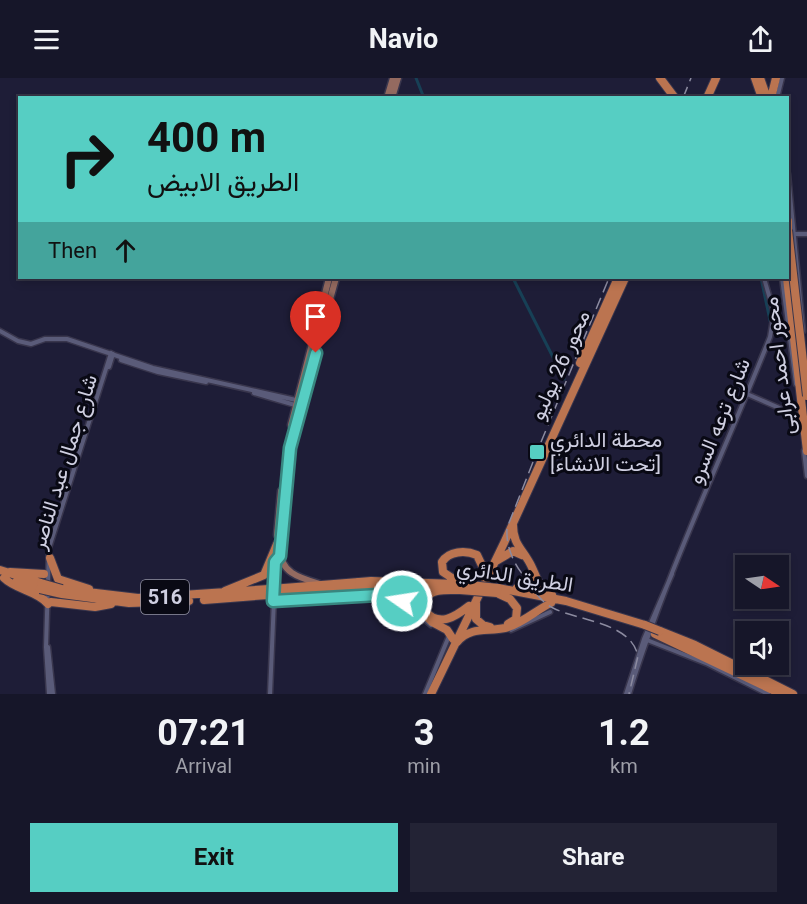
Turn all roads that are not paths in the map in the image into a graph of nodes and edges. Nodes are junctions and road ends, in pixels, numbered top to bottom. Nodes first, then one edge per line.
1 (393, 78) edge
2 (398, 78) edge
3 (660, 78) edge
4 (716, 78) edge
5 (755, 78) edge
6 (760, 78) edge
7 (776, 78) edge
8 (783, 78) edge
9 (388, 96) edge
10 (393, 96) edge
11 (674, 96) edge
12 (708, 96) edge
13 (761, 96) edge
14 (768, 96) edge
15 (770, 96) edge
16 (778, 96) edge
17 (789, 193) edge
18 (791, 232) edge
19 (807, 234) edge
20 (797, 259) junction
21 (789, 267) edge
22 (329, 279) edge
23 (336, 279) edge
24 (618, 279) edge
25 (625, 279) edge
26 (764, 279) edge
27 (782, 279) edge
28 (787, 279) edge
29 (0, 331) edge
30 (319, 331) junction
31 (111, 354) junction
32 (807, 366) edge
33 (99, 393) junction
34 (747, 394) junction
35 (807, 396) edge
36 (296, 403) junction
37 (800, 417) junction
38 (807, 451) edge
39 (807, 476) edge
40 (513, 524) junction
41 (277, 544) junction
42 (280, 556) junction
43 (50, 558) junction
44 (275, 562) junction
45 (495, 562) junction
46 (363, 572) dead end
47 (2, 574) edge
48 (44, 574) dead end
49 (486, 574) junction
50 (672, 574) junction
51 (45, 584) junction
52 (372, 584) junction
53 (323, 585) junction
54 (359, 585) junction
55 (381, 587) junction
56 (460, 587) junction
57 (498, 590) junction
58 (283, 591) junction
59 (62, 592) junction
60 (224, 593) junction
61 (104, 595) junction
62 (270, 595) junction
63 (364, 595) junction
64 (476, 598) junction
65 (553, 600) junction
66 (118, 602) junction
67 (49, 603) junction
68 (469, 606) junction
69 (550, 612) dead end
70 (647, 640) junction
71 (456, 643) junction
72 (732, 666) junction
73 (51, 694) edge
74 (270, 694) edge
75 (429, 694) edge
76 (628, 694) edge
77 (768, 694) edge
78 (781, 694) edge
79 (793, 694) edge

1 - 9 main road
2 - 10 main road
3 - 11 highway
4 - 12 highway
5 - 13 highway
6 - 14 highway
7 - 15 highway
8 - 16 street
17 - 18 street
18 - 19 street
18 - 20 street
18 - 35 highway, محور احمد عرابى, bridge
20 - 21 street
20 - 32 street
22 - 30 main road
23 - 30 main road
24 - 49 highway, محور 26 يوليو
25 - 40 highway, محور 26 يوليو
26 - 34 street, شارع ترعه السرو
27 - 37 street
28 - 38 highway, محور احمد عرابى
29 - 31 street, شارع جمال عبد الناصر
30 - 36 main road
30 - 42 main road
31 - 33 street, شارع جمال عبد الناصر
31 - 36 street
33 - 43 street, شارع جمال عبد الناصر
33 - 51 street, شارع جمال عبد الناصر
34 - 37 street
34 - 50 street, شارع ترعه السرو
36 - 41 main road
37 - 39 street
40 - 45 highway, محور 26 يوليو
40 - 65 highway
41 - 44 main road
41 - 60 highway
42 - 44 main road
42 - 53 main road
43 - 51 street, شارع جمال عبد الناصر
43 - 61 highway
44 - 62 street
45 - 57 highway
45 - 64 highway, محور 26 يوليو
46 - 63 street
47 - 48 highway
47 - 51 highway, الطريق الدائري / 516
47 - 67 highway
49 - 56 highway
49 - 68 highway, محور 26 يوليو
50 - 70 street
50 - 76 street
51 - 59 highway, الطريق الدائري / 516, bridge
51 - 67 street
52 - 54 highway, الطريق الدائري / 516, bridge
52 - 55 highway, الطريق الدائري / 516
52 - 56 highway, الطريق الدائري / 516
53 - 54 highway, الطريق الدائري / 516
53 - 58 highway, الطريق الدائري / 516
54 - 58 highway, الطريق الدائري / 516
55 - 56 highway, الطريق الدائري / 516
55 - 71 highway
56 - 57 highway, الطريق الدائري / 516, bridge
56 - 68 highway
57 - 64 highway
57 - 65 highway, الطريق الدائري / 516
58 - 62 highway, الطريق الدائري / 516, bridge
59 - 61 highway, الطريق الدائري / 516
59 - 66 highway, الطريق الدائري / 516
60 - 61 highway, الطريق الدائري / 516
60 - 62 highway, الطريق الدائري / 516
62 - 63 street
62 - 66 highway, الطريق الدائري / 516
62 - 74 street
63 - 75 street
64 - 71 highway, محور 26 يوليو
65 - 71 highway
65 - 72 highway, الطريق الدائري
66 - 67 highway
67 - 73 street
68 - 71 highway, محور 26 يوليو
69 - 71 street
70 - 76 street
70 - 77 street
71 - 75 highway, محور 26 يوليو
72 - 78 highway, الطريق الدائري
72 - 79 highway, الطريق الدائري

